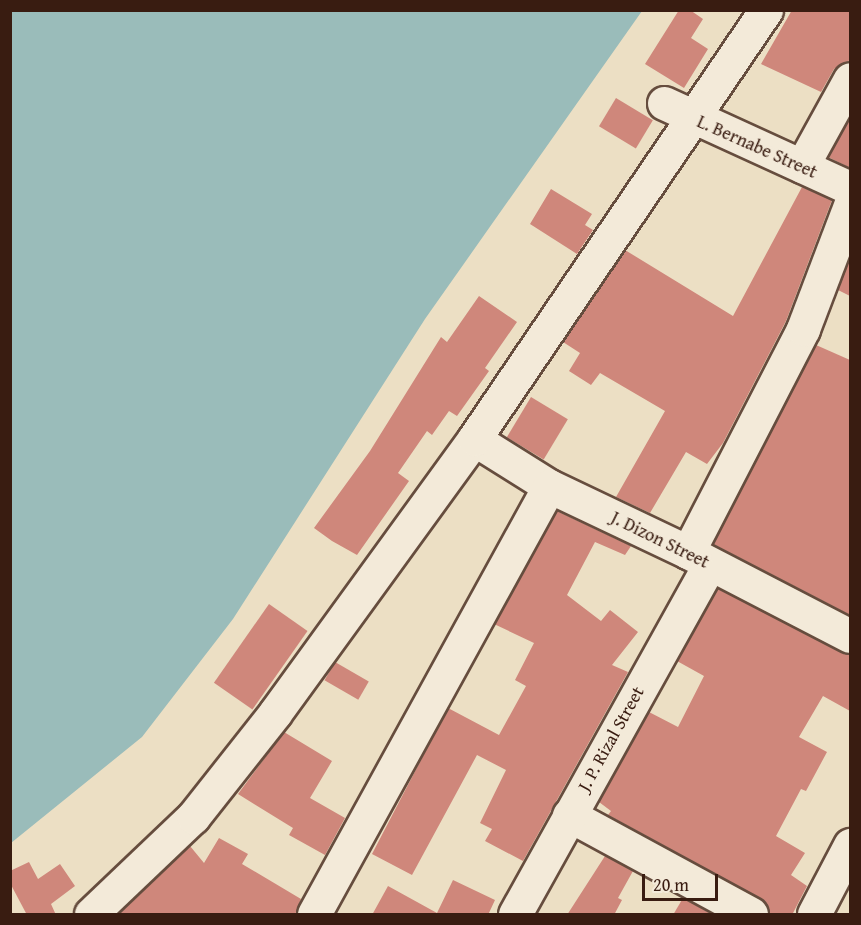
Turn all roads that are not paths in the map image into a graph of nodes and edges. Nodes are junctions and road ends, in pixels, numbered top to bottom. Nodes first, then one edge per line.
1 (766, 10) edge
2 (850, 79) edge
3 (664, 103) dead end
4 (692, 119) junction
5 (802, 166) junction
6 (850, 188) edge
7 (850, 206) edge
8 (474, 438) junction
9 (549, 486) junction
10 (698, 558) junction
11 (850, 636) edge
12 (569, 815) junction
13 (850, 845) edge
14 (91, 915) edge
15 (314, 915) edge
16 (515, 915) edge
17 (751, 915) edge
18 (814, 915) edge

1 - 4 street
2 - 5 street
3 - 4 street, L. Bernabe Street
4 - 5 street, L. Bernabe Street
4 - 8 street
5 - 6 street, L. Bernabe Street
7 - 10 street, J. P. Rizal Street
8 - 9 street, J. Dizon Street
8 - 14 street
9 - 10 street, J. Dizon Street
9 - 15 street
10 - 11 street, J. Dizon Street
10 - 12 street, J. P. Rizal Street
12 - 16 street, J. P. Rizal Street
12 - 17 street
13 - 18 street

